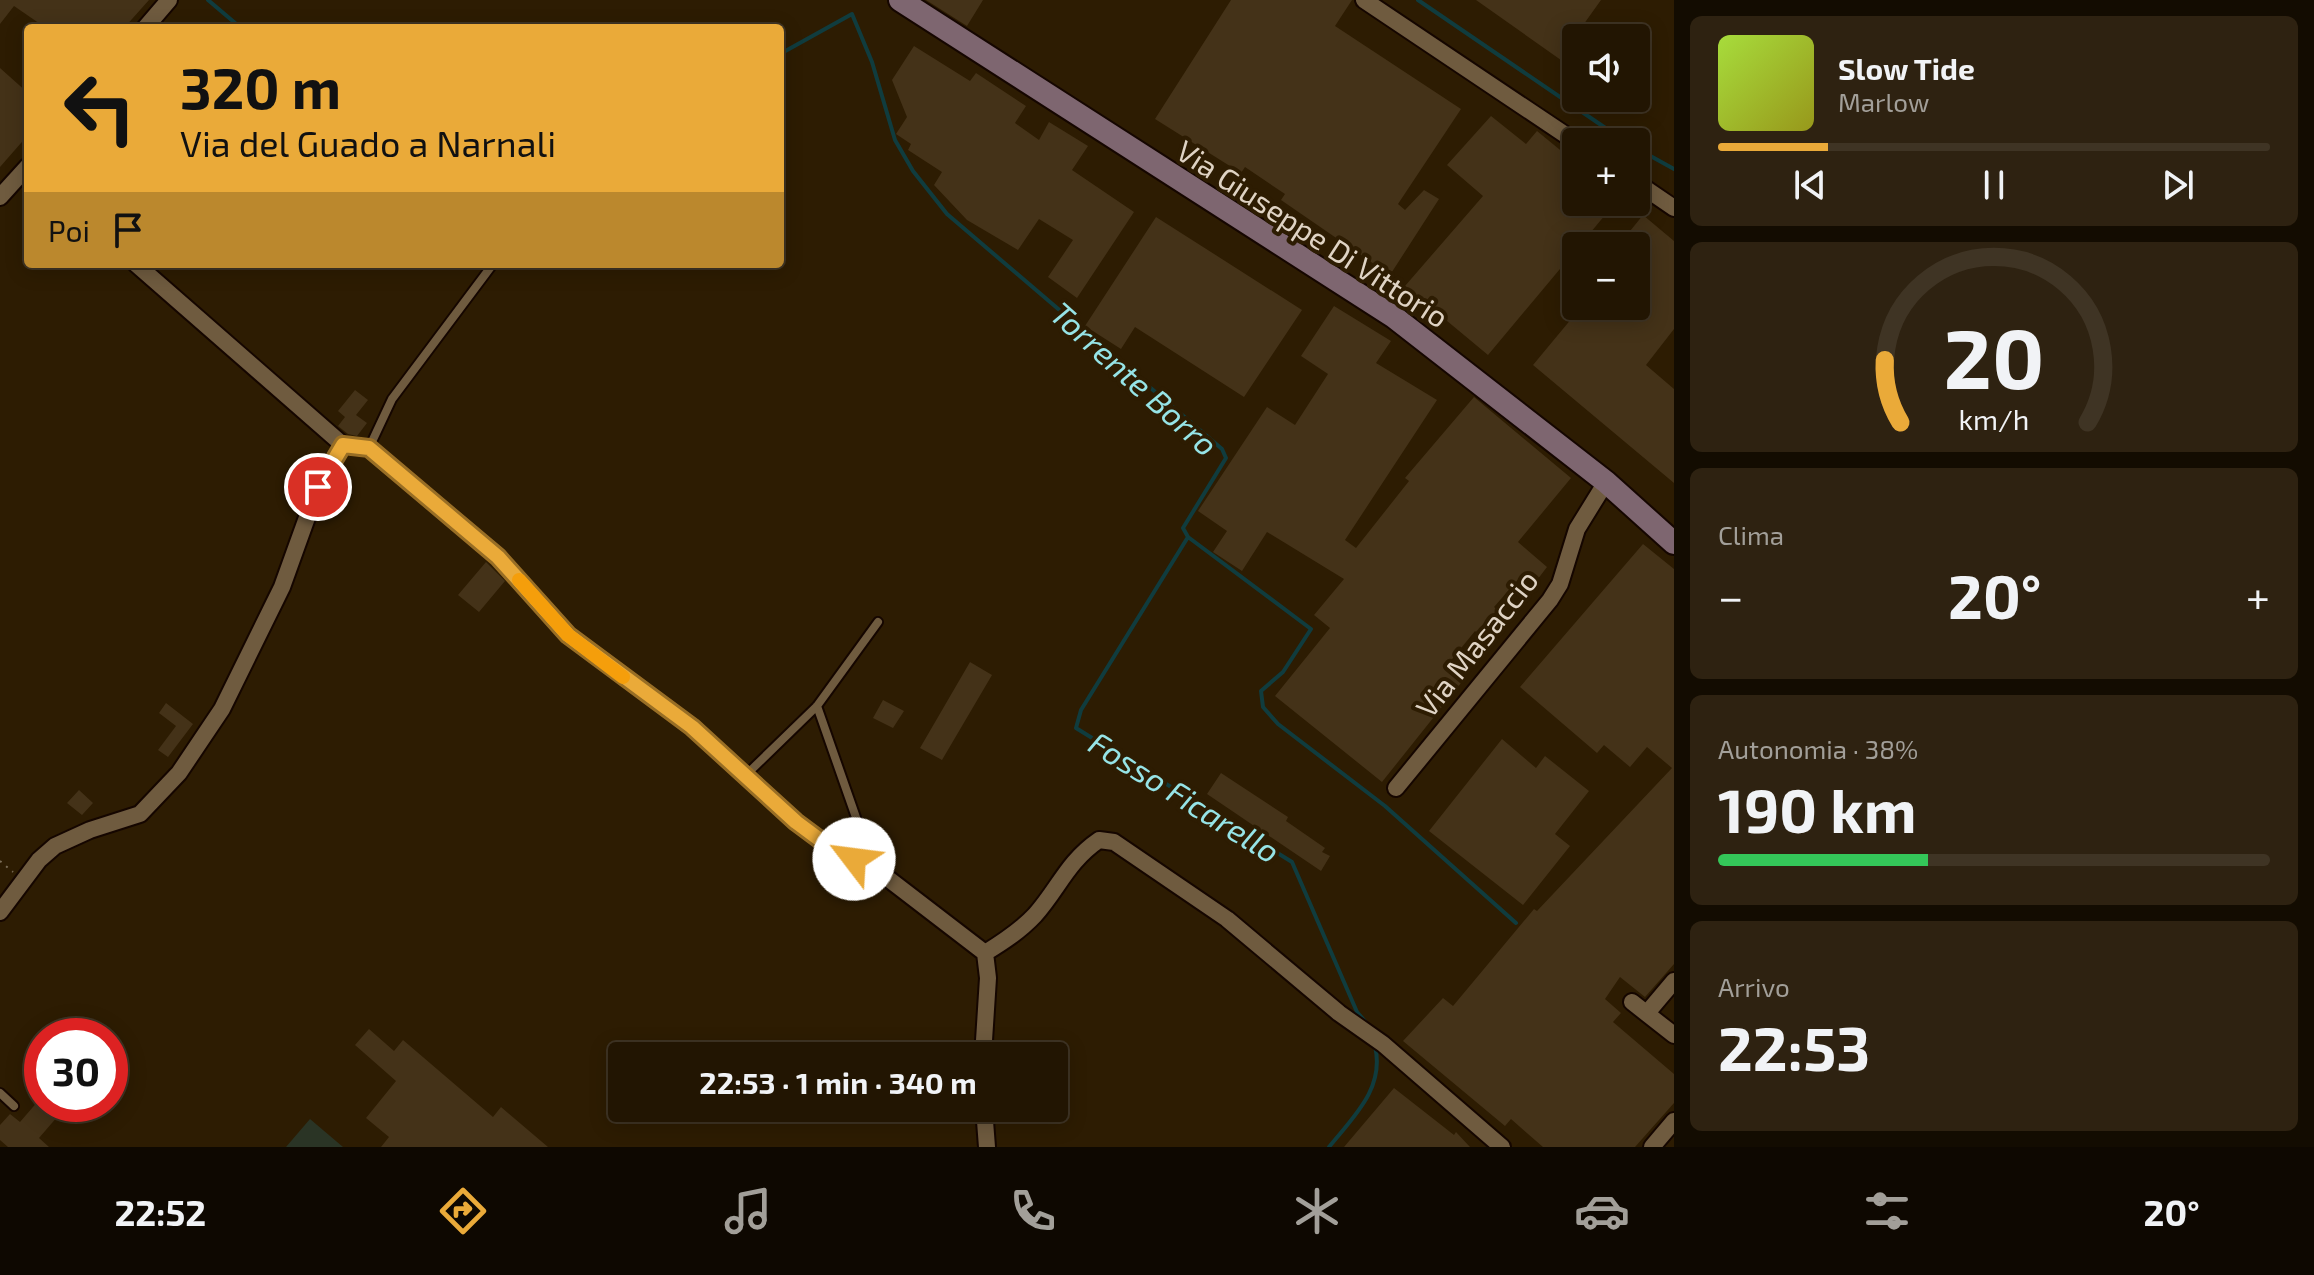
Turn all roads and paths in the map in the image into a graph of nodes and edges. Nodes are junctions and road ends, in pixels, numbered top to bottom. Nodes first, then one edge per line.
1 (169, 0) edge
2 (900, 0) edge
3 (1364, 0) edge
4 (148, 24) edge
5 (1562, 133) edge
6 (24, 172) edge
7 (1650, 192) edge
8 (0, 197) edge
9 (1674, 208) edge
10 (141, 268) edge
11 (490, 268) edge
12 (343, 445) junction
13 (369, 448) junction
14 (1606, 482) junction
15 (1674, 543) edge
16 (878, 622) dead end
17 (817, 706) junction
18 (747, 774) junction
19 (1396, 788) dead end
20 (873, 867) junction
21 (0, 912) edge
22 (985, 953) junction
23 (1674, 981) edge
24 (1632, 1002) dead end
25 (1647, 1013) junction
26 (1674, 1035) edge
27 (984, 1042) edge
28 (0, 1093) edge
29 (14, 1106) dead end
30 (1674, 1121) edge
31 (985, 1122) edge
32 (987, 1147) edge
33 (1502, 1147) edge
34 (1652, 1147) edge

1 - 4 street
2 - 14 street, Via Giuseppe Di Vittorio
3 - 5 street
6 - 8 street
7 - 9 street
10 - 12 street
11 - 13 lane
12 - 13 street
12 - 21 street
13 - 18 street
14 - 15 street, Via Giuseppe Di Vittorio
14 - 19 street, Via Masaccio
16 - 17 lane
17 - 18 lane
17 - 20 lane
18 - 20 street
20 - 22 street
22 - 27 street
22 - 33 street
23 - 25 street
24 - 25 street
25 - 26 street
28 - 29 lane
30 - 34 street
31 - 32 street

